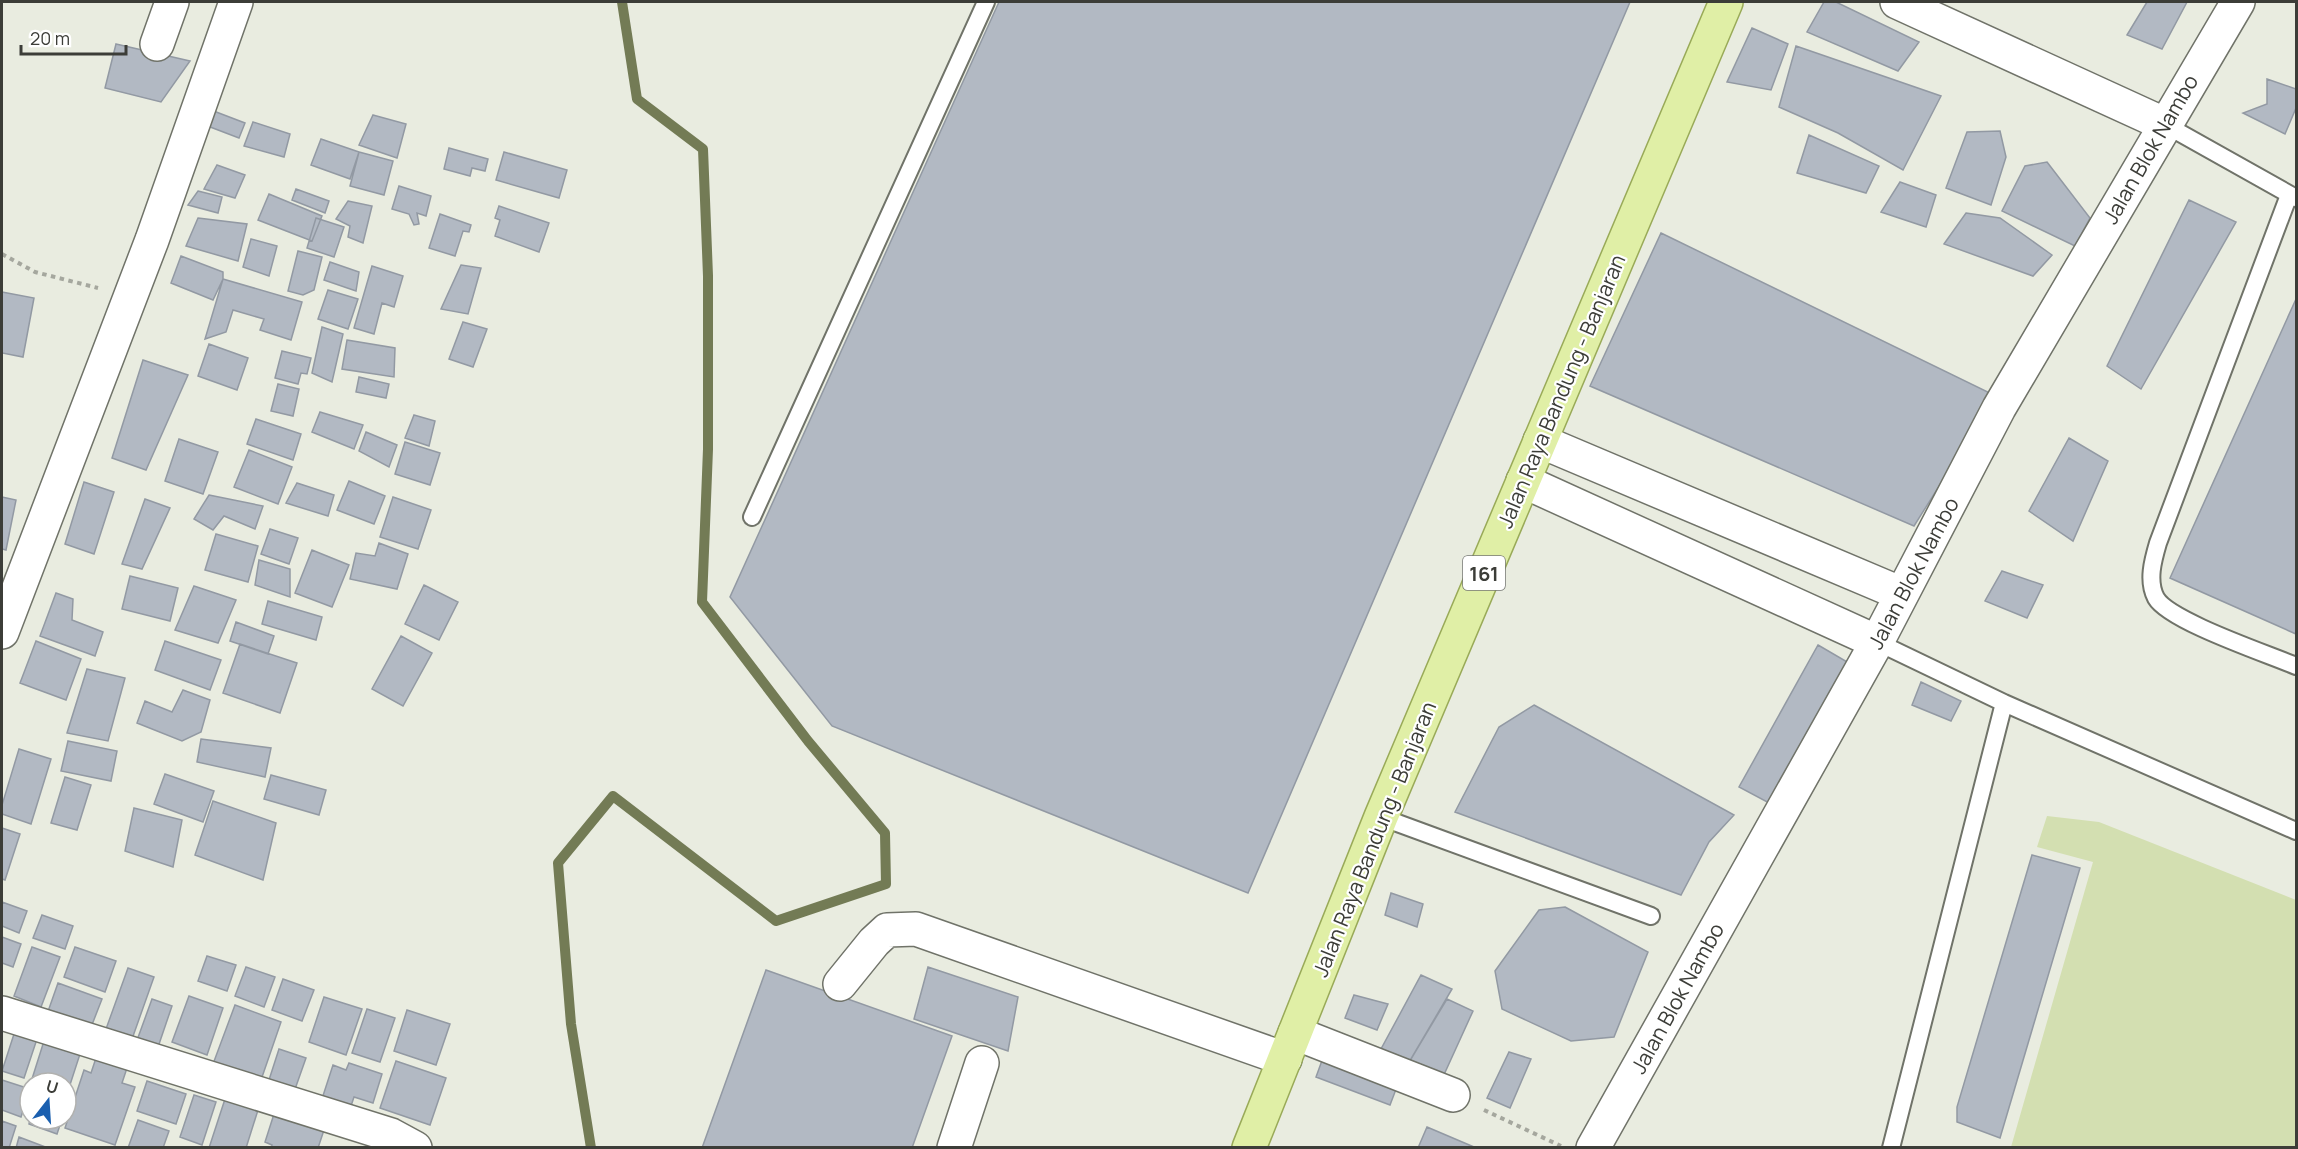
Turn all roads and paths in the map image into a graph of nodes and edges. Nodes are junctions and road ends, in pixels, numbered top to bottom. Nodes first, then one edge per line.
1 (172, 2) edge
2 (236, 2) edge
3 (986, 2) edge
4 (1726, 2) edge
5 (1897, 2) edge
6 (2238, 2) edge
7 (157, 45) dead end
8 (2164, 124) junction
9 (2293, 196) edge
10 (2, 254) edge
11 (130, 297) junction
12 (1540, 441) junction
13 (1523, 481) junction
14 (752, 517) dead end
15 (1902, 594) junction
16 (2, 633) edge
17 (1877, 642) junction
18 (2296, 666) edge
19 (2004, 703) junction
20 (1381, 817) junction
21 (2296, 831) edge
22 (1651, 916) dead end
23 (840, 984) dead end
24 (2, 1013) edge
25 (1290, 1046) junction
26 (982, 1063) dead end
27 (1453, 1095) joint
28 (415, 1148) edge
29 (954, 1148) edge
30 (1249, 1148) edge
31 (1564, 1148) edge
32 (1593, 1148) edge
33 (1891, 1148) edge

1 - 7 street
2 - 11 street
3 - 14 lane
4 - 12 main road, Jalan Raya Bandung - Banjaran / 161
5 - 8 street
6 - 8 street, Jalan Blok Nambo
8 - 9 lane
8 - 15 street, Jalan Blok Nambo
9 - 18 lane
10 - 11 path
11 - 16 street
12 - 13 main road, Jalan Raya Bandung - Banjaran / 161
12 - 15 street
13 - 17 street
13 - 20 main road, Jalan Raya Bandung - Banjaran / 161
15 - 17 street, Jalan Blok Nambo
17 - 19 lane
17 - 32 street, Jalan Blok Nambo
19 - 21 lane
19 - 33 lane
20 - 22 lane
20 - 25 main road, Jalan Raya Bandung - Banjaran / 161
23 - 25 street
24 - 28 street
25 - 27 street
25 - 30 main road, Jalan Raya Bandung - Banjaran / 161
26 - 29 street
27 - 31 path

